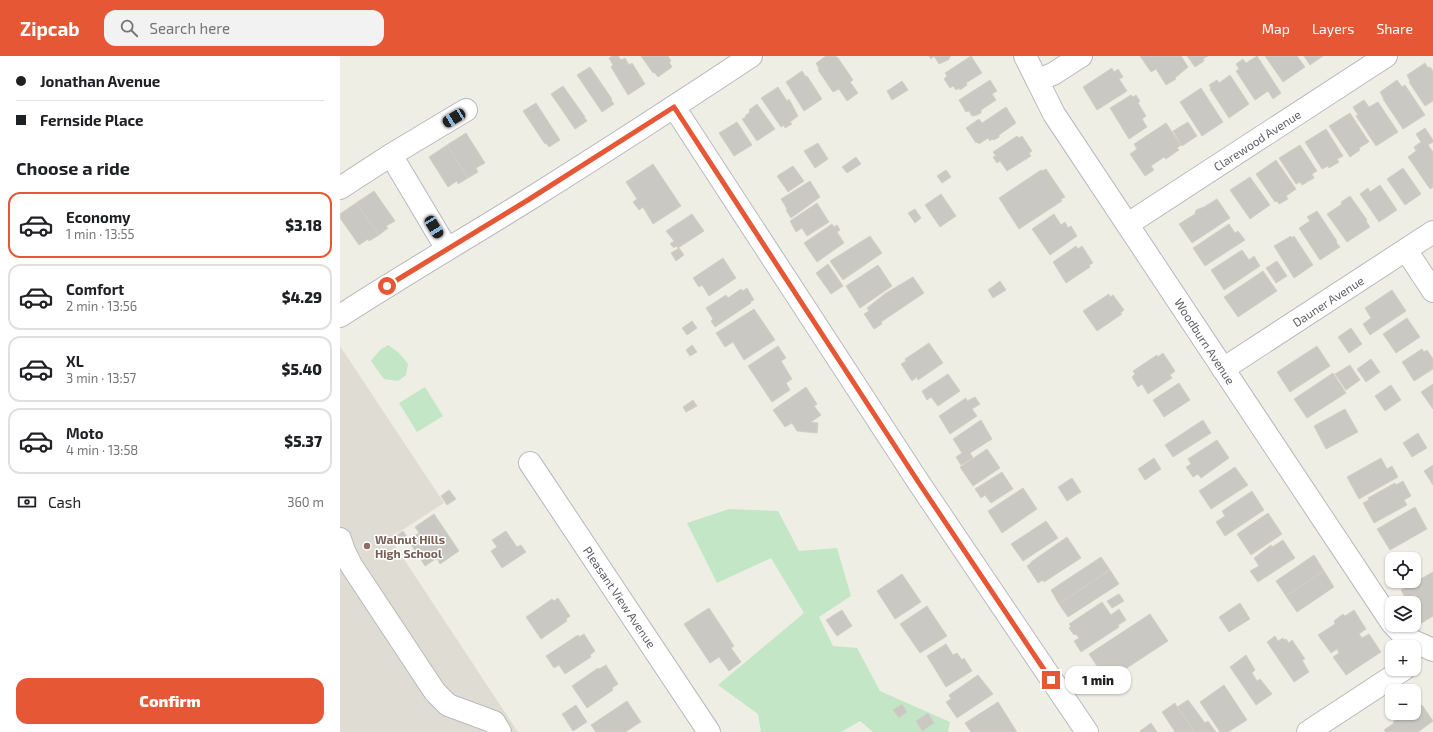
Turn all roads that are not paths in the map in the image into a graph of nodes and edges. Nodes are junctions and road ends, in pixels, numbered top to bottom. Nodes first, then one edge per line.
1 (751, 56) edge
2 (1025, 56) edge
3 (1081, 56) edge
4 (1386, 56) edge
5 (1036, 80) junction
6 (674, 107) junction
7 (466, 110) dead end
8 (391, 155) junction
9 (340, 188) edge
10 (1128, 224) junction
11 (1433, 232) edge
12 (447, 249) junction
13 (1406, 250) junction
14 (1433, 291) edge
15 (340, 316) edge
16 (1223, 369) junction
17 (530, 463) dead end
18 (340, 539) edge
19 (1385, 612) edge
20 (1400, 632) edge
21 (1433, 650) edge
22 (1421, 658) edge
23 (1393, 676) edge
24 (500, 732) edge
25 (709, 732) edge
26 (1087, 732) edge
27 (1308, 732) edge

1 - 6 street
2 - 5 street, Woodburn Avenue
3 - 5 street
4 - 10 street, Clarewood Avenue
5 - 10 street, Woodburn Avenue
6 - 12 street
6 - 26 street
7 - 8 street
8 - 9 street
8 - 12 street
10 - 16 street, Woodburn Avenue
11 - 13 street, Dauner Avenue
12 - 15 street
13 - 14 street
13 - 16 street, Dauner Avenue
16 - 19 street, Woodburn Avenue
17 - 25 street, Pleasant View Avenue
18 - 24 street
20 - 21 street, Woodburn Avenue
21 - 22 street
23 - 27 street

